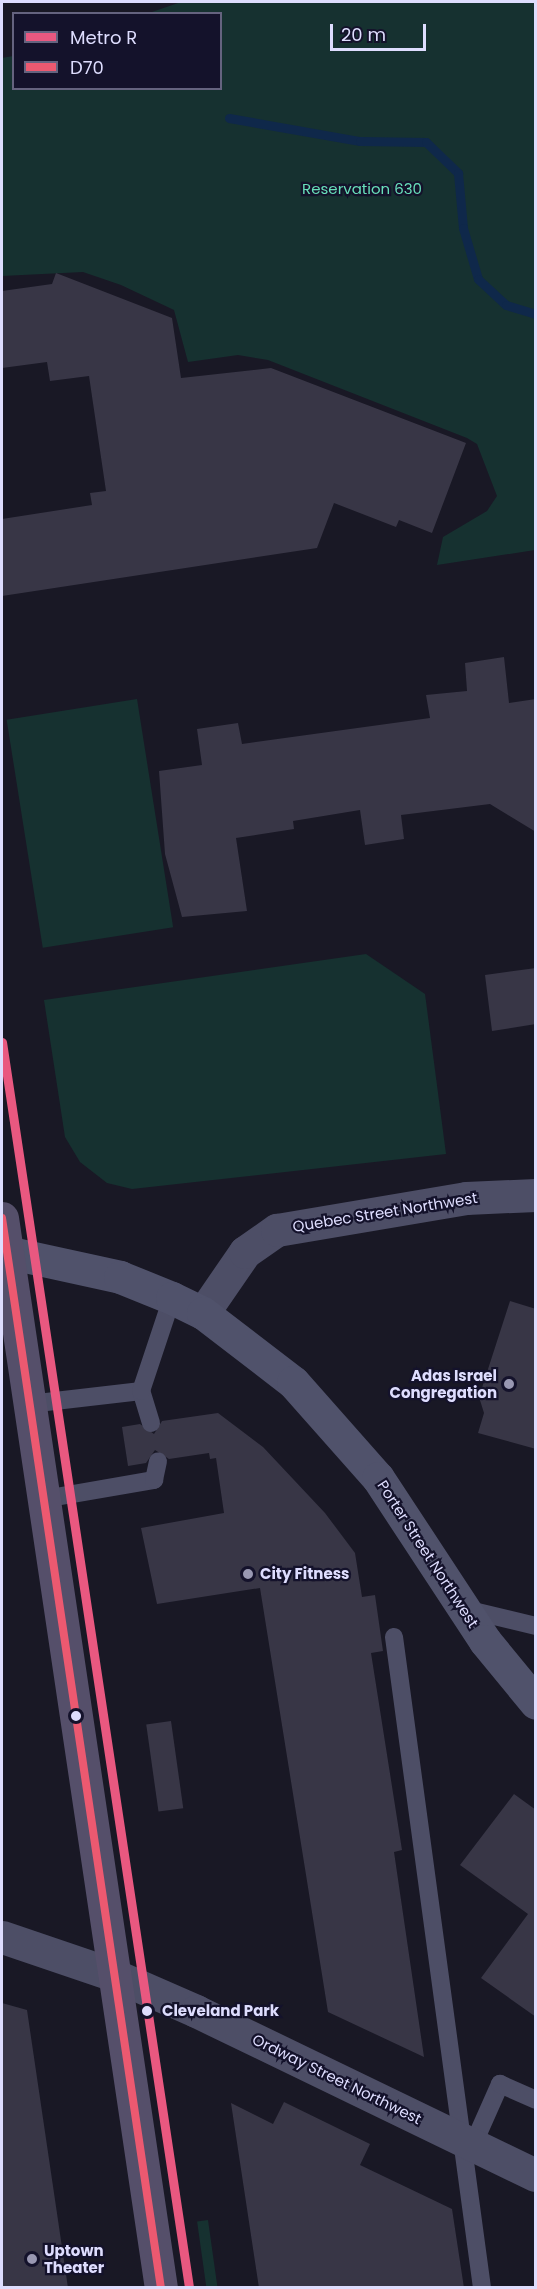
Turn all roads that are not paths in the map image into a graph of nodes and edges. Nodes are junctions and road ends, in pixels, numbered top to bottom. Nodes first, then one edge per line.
1 (536, 1195) edge
2 (2, 1218) edge
3 (4, 1251) edge
4 (172, 1298) junction
5 (203, 1313) junction
6 (141, 1391) junction
7 (29, 1404) junction
8 (151, 1423) dead end
9 (158, 1461) dead end
10 (44, 1499) junction
11 (463, 1609) junction
12 (536, 1626) edge
13 (394, 1637) dead end
14 (536, 1702) edge
15 (2, 1937) edge
16 (114, 1975) junction
17 (536, 2100) edge
18 (466, 2141) junction
19 (536, 2175) edge
20 (161, 2288) edge
21 (482, 2288) edge

1 - 5 street, Quebec Street Northwest
2 - 3 main road
3 - 4 main road, Porter Street Northwest
3 - 7 main road
4 - 5 main road, Porter Street Northwest
4 - 6 lane
5 - 11 main road, Porter Street Northwest
6 - 7 lane
6 - 8 lane
7 - 10 main road
9 - 10 lane
10 - 16 main road
11 - 12 lane
11 - 14 main road, Porter Street Northwest
13 - 18 lane
15 - 16 street, Ordway Street Northwest
16 - 18 street, Ordway Street Northwest
16 - 20 main road
17 - 18 lane
18 - 19 street, Ordway Street Northwest
18 - 21 lane

